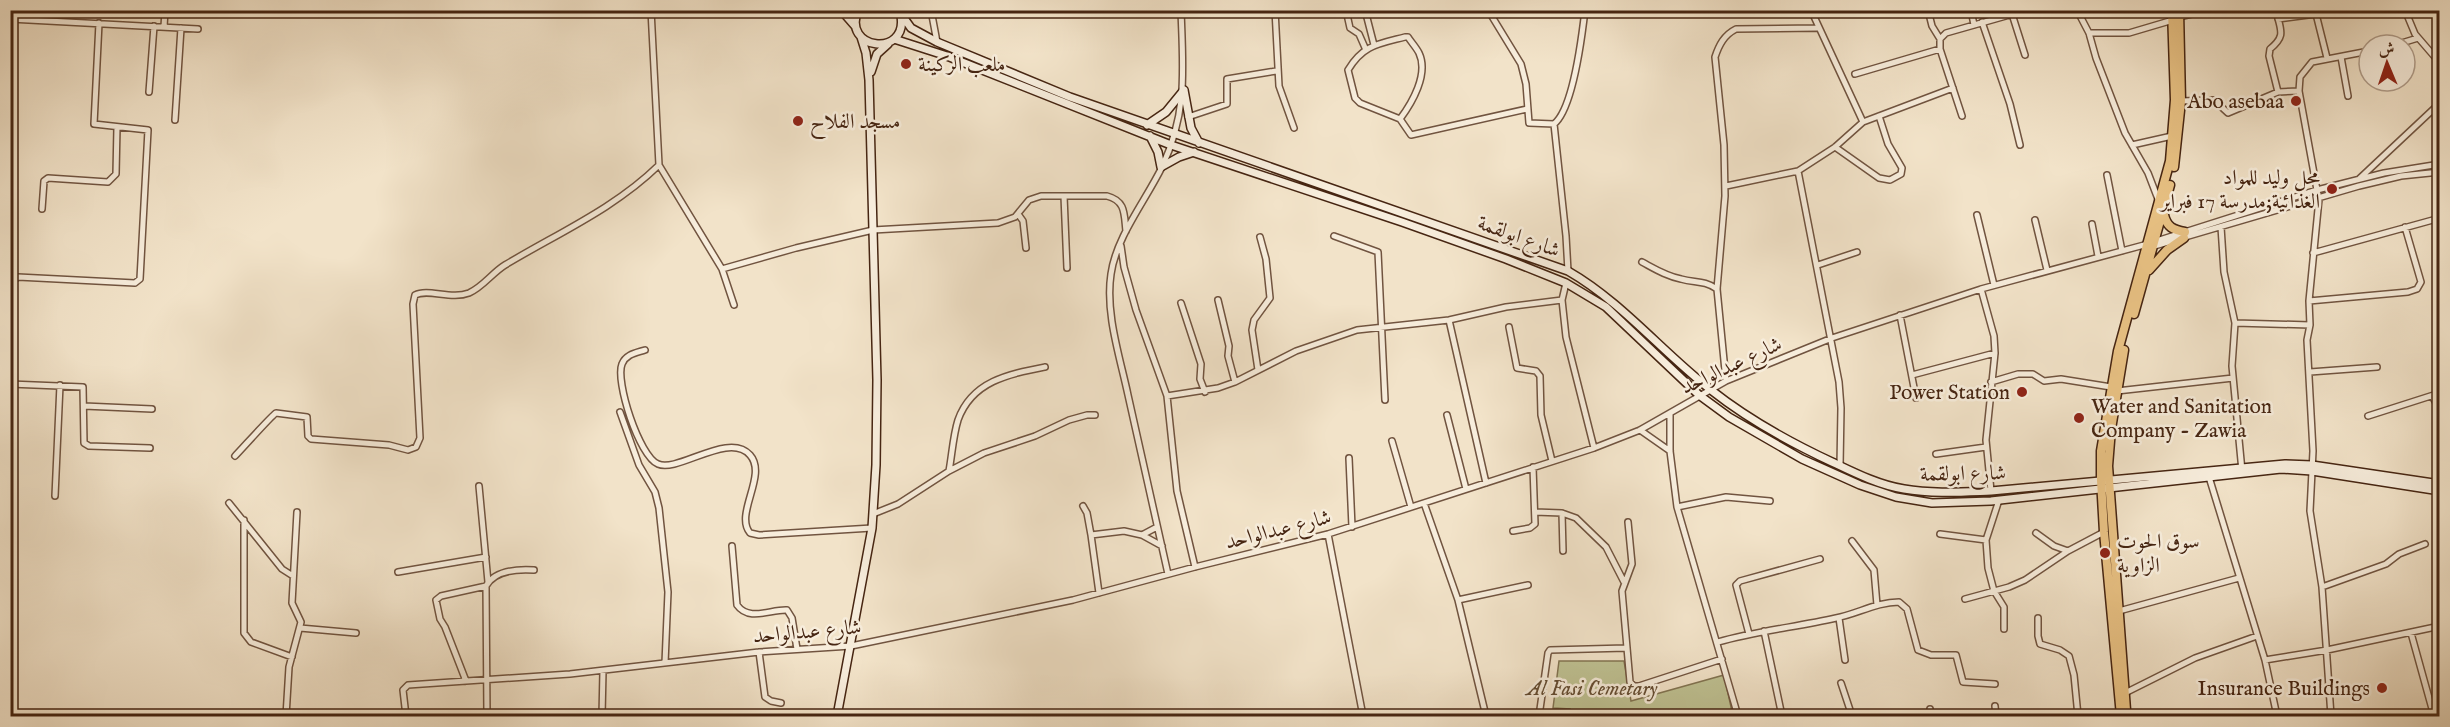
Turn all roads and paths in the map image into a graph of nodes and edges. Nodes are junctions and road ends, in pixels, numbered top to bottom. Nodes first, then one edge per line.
1 (165, 10) edge
2 (651, 10) edge
3 (841, 10) edge
4 (858, 10) edge
5 (931, 10) edge
6 (1181, 10) edge
7 (1275, 10) edge
8 (1346, 10) edge
9 (1365, 10) edge
10 (1488, 10) edge
11 (1585, 10) edge
12 (1811, 10) edge
13 (1928, 10) edge
14 (1971, 10) edge
15 (2027, 10) edge
16 (2077, 10) edge
17 (2208, 10) edge
18 (2276, 10) edge
19 (2405, 10) edge
20 (900, 12) edge
21 (2017, 12) edge
22 (2315, 12) edge
23 (2176, 15) edge
24 (10, 19) edge
25 (2278, 19) junction
26 (1982, 22) junction
27 (99, 23) junction
28 (1974, 25) junction
29 (154, 26) junction
30 (164, 27) junction
31 (855, 27) junction
32 (181, 28) junction
33 (1818, 28) junction
34 (198, 29) dead end
35 (2089, 33) junction
36 (861, 37) junction
37 (2418, 38) joint
38 (1940, 39) junction
39 (892, 40) junction
40 (937, 42) junction
41 (1374, 45) junction
42 (1940, 49) junction
43 (1366, 50) junction
44 (2357, 53) edge
45 (2025, 55) dead end
46 (2340, 57) junction
47 (2327, 58) junction
48 (2439, 63) edge
49 (1276, 71) junction
50 (1855, 74) dead end
51 (869, 80) junction
52 (1953, 88) junction
53 (1184, 90) junction
54 (2299, 91) junction
55 (149, 92) dead end
56 (2278, 92) junction
57 (2348, 96) dead end
58 (2181, 101) junction
59 (2439, 103) edge
60 (1527, 109) junction
61 (1880, 116) junction
62 (1962, 116) dead end
63 (1188, 117) junction
64 (1400, 119) junction
65 (176, 120) dead end
66 (1863, 122) junction
67 (1554, 124) junction
68 (1147, 126) junction
69 (117, 127) junction
70 (1294, 128) dead end
71 (1174, 135) junction
72 (1150, 136) junction
73 (2172, 136) junction
74 (1199, 143) junction
75 (1171, 145) junction
76 (2020, 145) dead end
77 (2132, 145) junction
78 (1835, 147) junction
79 (1194, 152) junction
80 (2439, 164) edge
81 (659, 165) junction
82 (1161, 167) junction
83 (1798, 171) junction
84 (2439, 172) edge
85 (2107, 175) dead end
86 (2358, 180) junction
87 (1725, 186) junction
88 (2318, 190) junction
89 (1065, 196) junction
90 (2319, 199) junction
91 (2160, 203) junction
92 (42, 209) dead end
93 (1018, 214) junction
94 (2164, 214) junction
95 (1977, 215) dead end
96 (2439, 218) edge
97 (2035, 220) dead end
98 (2092, 224) dead end
99 (2221, 224) junction
100 (2405, 227) junction
101 (873, 230) junction
102 (1126, 234) junction
103 (2184, 235) junction
104 (1334, 236) dead end
105 (1260, 237) dead end
106 (2150, 244) junction
107 (1121, 245) junction
108 (1026, 248) dead end
109 (2122, 250) junction
110 (1857, 252) dead end
111 (2313, 253) junction
112 (2098, 256) junction
113 (1642, 262) dead end
114 (1818, 265) junction
115 (722, 268) junction
116 (1067, 268) dead end
117 (2047, 270) junction
118 (1568, 271) junction
119 (2147, 273) junction
120 (1566, 283) junction
121 (1994, 285) junction
122 (1717, 289) junction
123 (1981, 289) junction
124 (1218, 300) dead end
125 (1562, 300) junction
126 (2309, 301) junction
127 (12, 303) edge
128 (1181, 303) dead end
129 (734, 305) dead end
130 (1900, 315) junction
131 (1449, 320) junction
132 (2235, 323) junction
133 (1383, 326) junction
134 (2310, 326) junction
135 (1509, 327) dead end
136 (1832, 338) junction
137 (645, 350) dead end
138 (1995, 353) junction
139 (1045, 367) dead end
140 (2377, 367) dead end
141 (1258, 370) junction
142 (2310, 372) junction
143 (1912, 375) junction
144 (2233, 378) junction
145 (1726, 381) junction
146 (1235, 382) junction
147 (1991, 382) junction
148 (10, 384) edge
149 (60, 386) junction
150 (2114, 389) junction
151 (1711, 390) junction
152 (1205, 392) junction
153 (2439, 393) edge
154 (1699, 395) junction
155 (1167, 396) junction
156 (2432, 396) junction
157 (1917, 398) dead end
158 (1385, 400) dead end
159 (84, 406) junction
160 (152, 409) dead end
161 (2439, 410) edge
162 (620, 412) dead end
163 (1670, 413) junction
164 (1095, 415) dead end
165 (1447, 416) dead end
166 (2368, 416) dead end
167 (1640, 430) junction
168 (1392, 441) dead end
169 (1986, 447) junction
170 (150, 448) dead end
171 (1594, 448) junction
172 (1670, 451) junction
173 (1936, 454) dead end
174 (235, 456) dead end
175 (1349, 458) dead end
176 (1552, 461) junction
177 (1840, 466) junction
178 (1533, 467) junction
179 (2312, 468) junction
180 (2241, 469) junction
181 (949, 471) junction
182 (2209, 477) junction
183 (2104, 480) junction
184 (1486, 483) junction
185 (2439, 484) edge
186 (479, 486) dead end
187 (1466, 489) junction
188 (2105, 490) junction
189 (1991, 491) junction
190 (2439, 491) edge
191 (55, 496) dead end
192 (1999, 500) junction
193 (1770, 501) dead end
194 (1424, 502) junction
195 (229, 503) dead end
196 (1083, 506) dead end
197 (1411, 507) junction
198 (1677, 507) junction
199 (297, 512) dead end
200 (1534, 512) junction
201 (1562, 513) junction
202 (873, 514) junction
203 (244, 520) junction
204 (1628, 522) dead end
205 (1157, 527) junction
206 (1352, 527) junction
207 (872, 528) junction
208 (1513, 531) dead end
209 (2036, 532) dead end
210 (2104, 532) junction
211 (1328, 534) junction
212 (1940, 534) dead end
213 (1091, 535) junction
214 (1142, 535) junction
215 (1986, 540) junction
216 (1852, 541) dead end
217 (2425, 544) dead end
218 (732, 546) dead end
219 (1162, 546) junction
220 (1563, 550) dead end
221 (2068, 551) junction
222 (486, 557) junction
223 (1820, 559) dead end
224 (1195, 567) junction
225 (534, 570) dead end
226 (398, 572) dead end
227 (1168, 574) junction
228 (293, 576) junction
229 (2239, 578) junction
230 (1624, 582) junction
231 (487, 584) junction
232 (1528, 585) dead end
233 (2322, 587) junction
234 (1994, 591) junction
235 (1099, 593) junction
236 (1965, 598) dead end
237 (1458, 600) junction
238 (1877, 605) junction
239 (2119, 611) junction
240 (1839, 618) junction
241 (2038, 618) dead end
242 (2439, 626) edge
243 (300, 628) junction
244 (2004, 629) dead end
245 (1764, 631) junction
246 (356, 633) dead end
247 (2411, 633) junction
248 (1749, 634) junction
249 (2257, 636) junction
250 (1718, 642) junction
251 (851, 646) junction
252 (1626, 648) junction
253 (798, 649) junction
254 (2327, 650) junction
255 (759, 652) junction
256 (292, 657) junction
257 (1722, 659) junction
258 (1845, 660) dead end
259 (2265, 660) junction
260 (665, 663) junction
261 (603, 671) junction
262 (488, 679) junction
263 (466, 681) junction
264 (1841, 683) dead end
265 (1995, 684) dead end
266 (2125, 693) junction
267 (781, 702) dead end
268 (1995, 706) dead end
269 (1930, 709) dead end
270 (2123, 715) edge
271 (1485, 716) edge
272 (286, 717) edge
273 (406, 717) edge
274 (487, 717) edge
275 (602, 717) edge
276 (837, 717) edge
277 (1363, 717) edge
278 (1505, 717) edge
279 (1539, 717) edge
280 (1738, 717) edge
281 (1782, 717) edge
282 (1852, 717) edge
283 (1930, 717) edge
284 (1996, 717) edge
285 (2078, 717) edge
286 (2107, 717) edge
287 (2277, 717) edge
288 (2331, 717) edge
289 (2434, 717) edge

1 - 30 street
2 - 81 street
3 - 31 street
4 - 31 street
5 - 40 street
6 - 53 street
7 - 49 street
8 - 43 street
9 - 41 street
10 - 60 street
11 - 67 street
12 - 33 street
13 - 38 street
14 - 28 street
15 - 21 street
16 - 35 street
17 - 23 street
18 - 25 street
19 - 37 street
20 - 39 street
20 - 40 street, شارع ابولقمة
21 - 26 street
21 - 45 street
22 - 25 street
22 - 47 street
23 - 35 street
23 - 58 main road
23 - 73 main road
24 - 27 street
25 - 56 street
26 - 28 street
26 - 76 street
27 - 29 street
27 - 69 street
28 - 38 street
29 - 30 street
29 - 55 street
30 - 32 street
31 - 36 street
32 - 34 street
32 - 65 street
33 - 66 street
33 - 87 street
35 - 77 street
36 - 39 street, شارع ابولقمة
36 - 51 street
37 - 48 street
38 - 42 street
39 - 51 street
39 - 72 street, شارع ابولقمة
40 - 68 street, شارع ابولقمة
41 - 43 street
41 - 64 street
42 - 50 street
42 - 52 street
43 - 64 street
44 - 46 street
46 - 47 street
46 - 57 street
47 - 54 street
49 - 63 street
49 - 70 street
51 - 101 street
52 - 61 street
52 - 62 street
53 - 63 street
53 - 68 street
53 - 71 street
54 - 56 street
54 - 88 street
56 - 58 street
58 - 94 main road
59 - 86 street
60 - 64 street
60 - 67 street
61 - 66 street
61 - 78 street
63 - 74 street
66 - 78 street
67 - 118 street
68 - 71 street, شارع ابولقمة
69 - 92 street
69 - 127 street
71 - 74 street, شارع ابولقمة
71 - 75 street
72 - 75 street, شارع ابولقمة
72 - 82 street
73 - 77 street
73 - 91 main road
74 - 118 street, شارع ابولقمة
75 - 79 street, شارع ابولقمة
75 - 82 street
77 - 91 street
78 - 83 street
79 - 82 street
79 - 120 street, شارع ابولقمة
80 - 86 street
81 - 115 street
81 - 174 street
82 - 102 street
83 - 87 street
83 - 114 street
84 - 90 street
85 - 109 street
86 - 88 street
87 - 122 street
88 - 99 street
89 - 93 street
89 - 102 street
89 - 116 street
90 - 99 street
90 - 111 street
91 - 106 main road
93 - 101 street
93 - 108 street
94 - 103 main road
94 - 106 main road
95 - 121 street
96 - 100 street
97 - 117 street
98 - 112 street
99 - 103 street, شارع عبدالواحد
99 - 132 street
100 - 111 street
100 - 126 street
101 - 115 street
101 - 202 street
102 - 107 street
103 - 106 street, شارع عبدالواحد
103 - 119 main road
104 - 133 street
105 - 141 street
106 - 109 street, شارع عبدالواحد
106 - 119 main road
106 - 150 main road
107 - 155 street
107 - 205 street
109 - 112 street, شارع عبدالواحد
110 - 114 street
111 - 126 street
112 - 117 street, شارع عبدالواحد
113 - 122 street
114 - 136 street
115 - 129 street
117 - 121 street, شارع عبدالواحد
118 - 151 street, شارع ابولقمة
119 - 150 main road
120 - 125 street
120 - 154 street, شارع ابولقمة
121 - 123 street, شارع عبدالواحد
122 - 145 street
123 - 130 street, شارع عبدالواحد
123 - 138 street
124 - 146 street
125 - 131 street
125 - 171 street
126 - 134 street
128 - 152 street
130 - 136 street, شارع عبدالواحد
130 - 143 street
131 - 133 street
131 - 184 street
132 - 134 street
132 - 144 street
133 - 141 street
133 - 158 street
134 - 142 street
135 - 176 street
136 - 145 street, شارع عبدالواحد
136 - 177 street
137 - 207 street
138 - 143 street
138 - 147 street
139 - 181 street
140 - 142 street
141 - 146 street
142 - 179 street
143 - 157 street
144 - 150 street
144 - 180 street
145 - 151 street, شارع عبدالواحد
146 - 152 street
147 - 150 street
147 - 169 street
148 - 149 street
149 - 159 street
149 - 191 street
150 - 183 main road
151 - 154 street, شارع عبدالواحد
151 - 177 street, شارع ابولقمة
152 - 155 street
153 - 156 street
154 - 163 street, شارع عبدالواحد
154 - 192 street, شارع ابولقمة
155 - 224 street
156 - 161 street
156 - 166 street
159 - 160 street
159 - 170 street
162 - 260 street
163 - 167 street, شارع عبدالواحد
163 - 172 street
164 - 181 street
165 - 187 street
167 - 171 street, شارع عبدالواحد
167 - 172 street
168 - 197 street
169 - 173 street
169 - 189 street
171 - 176 street, شارع عبدالواحد
172 - 198 street
175 - 206 street
176 - 178 street, شارع عبدالواحد
177 - 189 street, شارع ابولقمة
178 - 184 street, شارع عبدالواحد
178 - 200 street
179 - 180 street
179 - 185 street
179 - 190 street
179 - 233 street
180 - 182 street, شارع ابولقمة
180 - 183 street, شارع ابولقمة
181 - 202 street
182 - 188 street, شارع ابولقمة
182 - 229 street
183 - 188 main road
183 - 189 street, شارع ابولقمة
184 - 187 street, شارع عبدالواحد
186 - 222 street
187 - 194 street, شارع عبدالواحد
188 - 192 street, شارع ابولقمة
188 - 210 main road
188 - 239 main road
192 - 215 street
193 - 198 street
194 - 197 street, شارع عبدالواحد
194 - 237 street
195 - 203 street
196 - 213 street
197 - 206 street, شارع عبدالواحد
198 - 250 street
199 - 228 street
200 - 201 street
200 - 208 street
201 - 220 street
201 - 230 street
202 - 207 street
203 - 228 street
203 - 256 street
204 - 230 street
205 - 214 street
205 - 219 street
206 - 211 street, شارع عبدالواحد
207 - 251 street
209 - 221 street
210 - 221 street
210 - 270 main road
211 - 224 street, شارع عبدالواحد
211 - 277 street
212 - 215 street
213 - 214 street
213 - 235 street
214 - 219 street
215 - 234 street
216 - 238 street
217 - 233 street
218 - 253 street
219 - 227 street
221 - 234 street
222 - 226 street
222 - 231 street
223 - 248 street
224 - 227 street, شارع عبدالواحد
225 - 231 street
227 - 235 street, شارع عبدالواحد
228 - 243 street
229 - 239 street
229 - 249 street
230 - 252 street
231 - 262 street
231 - 263 street
232 - 237 street
233 - 254 street
234 - 236 street
234 - 244 street
235 - 251 street, شارع عبدالواحد
237 - 271 street
238 - 240 street
238 - 265 street
239 - 266 main road
240 - 245 street
240 - 258 street
241 - 285 street
242 - 247 street
243 - 246 street
243 - 256 street
245 - 248 street
245 - 281 street
247 - 254 street
247 - 289 street
248 - 250 street
249 - 259 street
249 - 266 street
250 - 257 street
251 - 253 street, شارع عبدالواحد
251 - 276 street
252 - 257 street
252 - 279 street
253 - 255 street, شارع عبدالواحد
254 - 259 street
254 - 288 street
255 - 260 street, شارع عبدالواحد
255 - 267 street
256 - 272 street
257 - 280 street
259 - 287 street
260 - 261 street, شارع عبدالواحد
261 - 262 street, شارع عبدالواحد
261 - 275 street
262 - 263 street, شارع عبدالواحد
262 - 274 street
263 - 273 street, شارع عبدالواحد
264 - 282 street
266 - 270 main road
268 - 284 street
269 - 283 street
270 - 286 street
271 - 278 street

